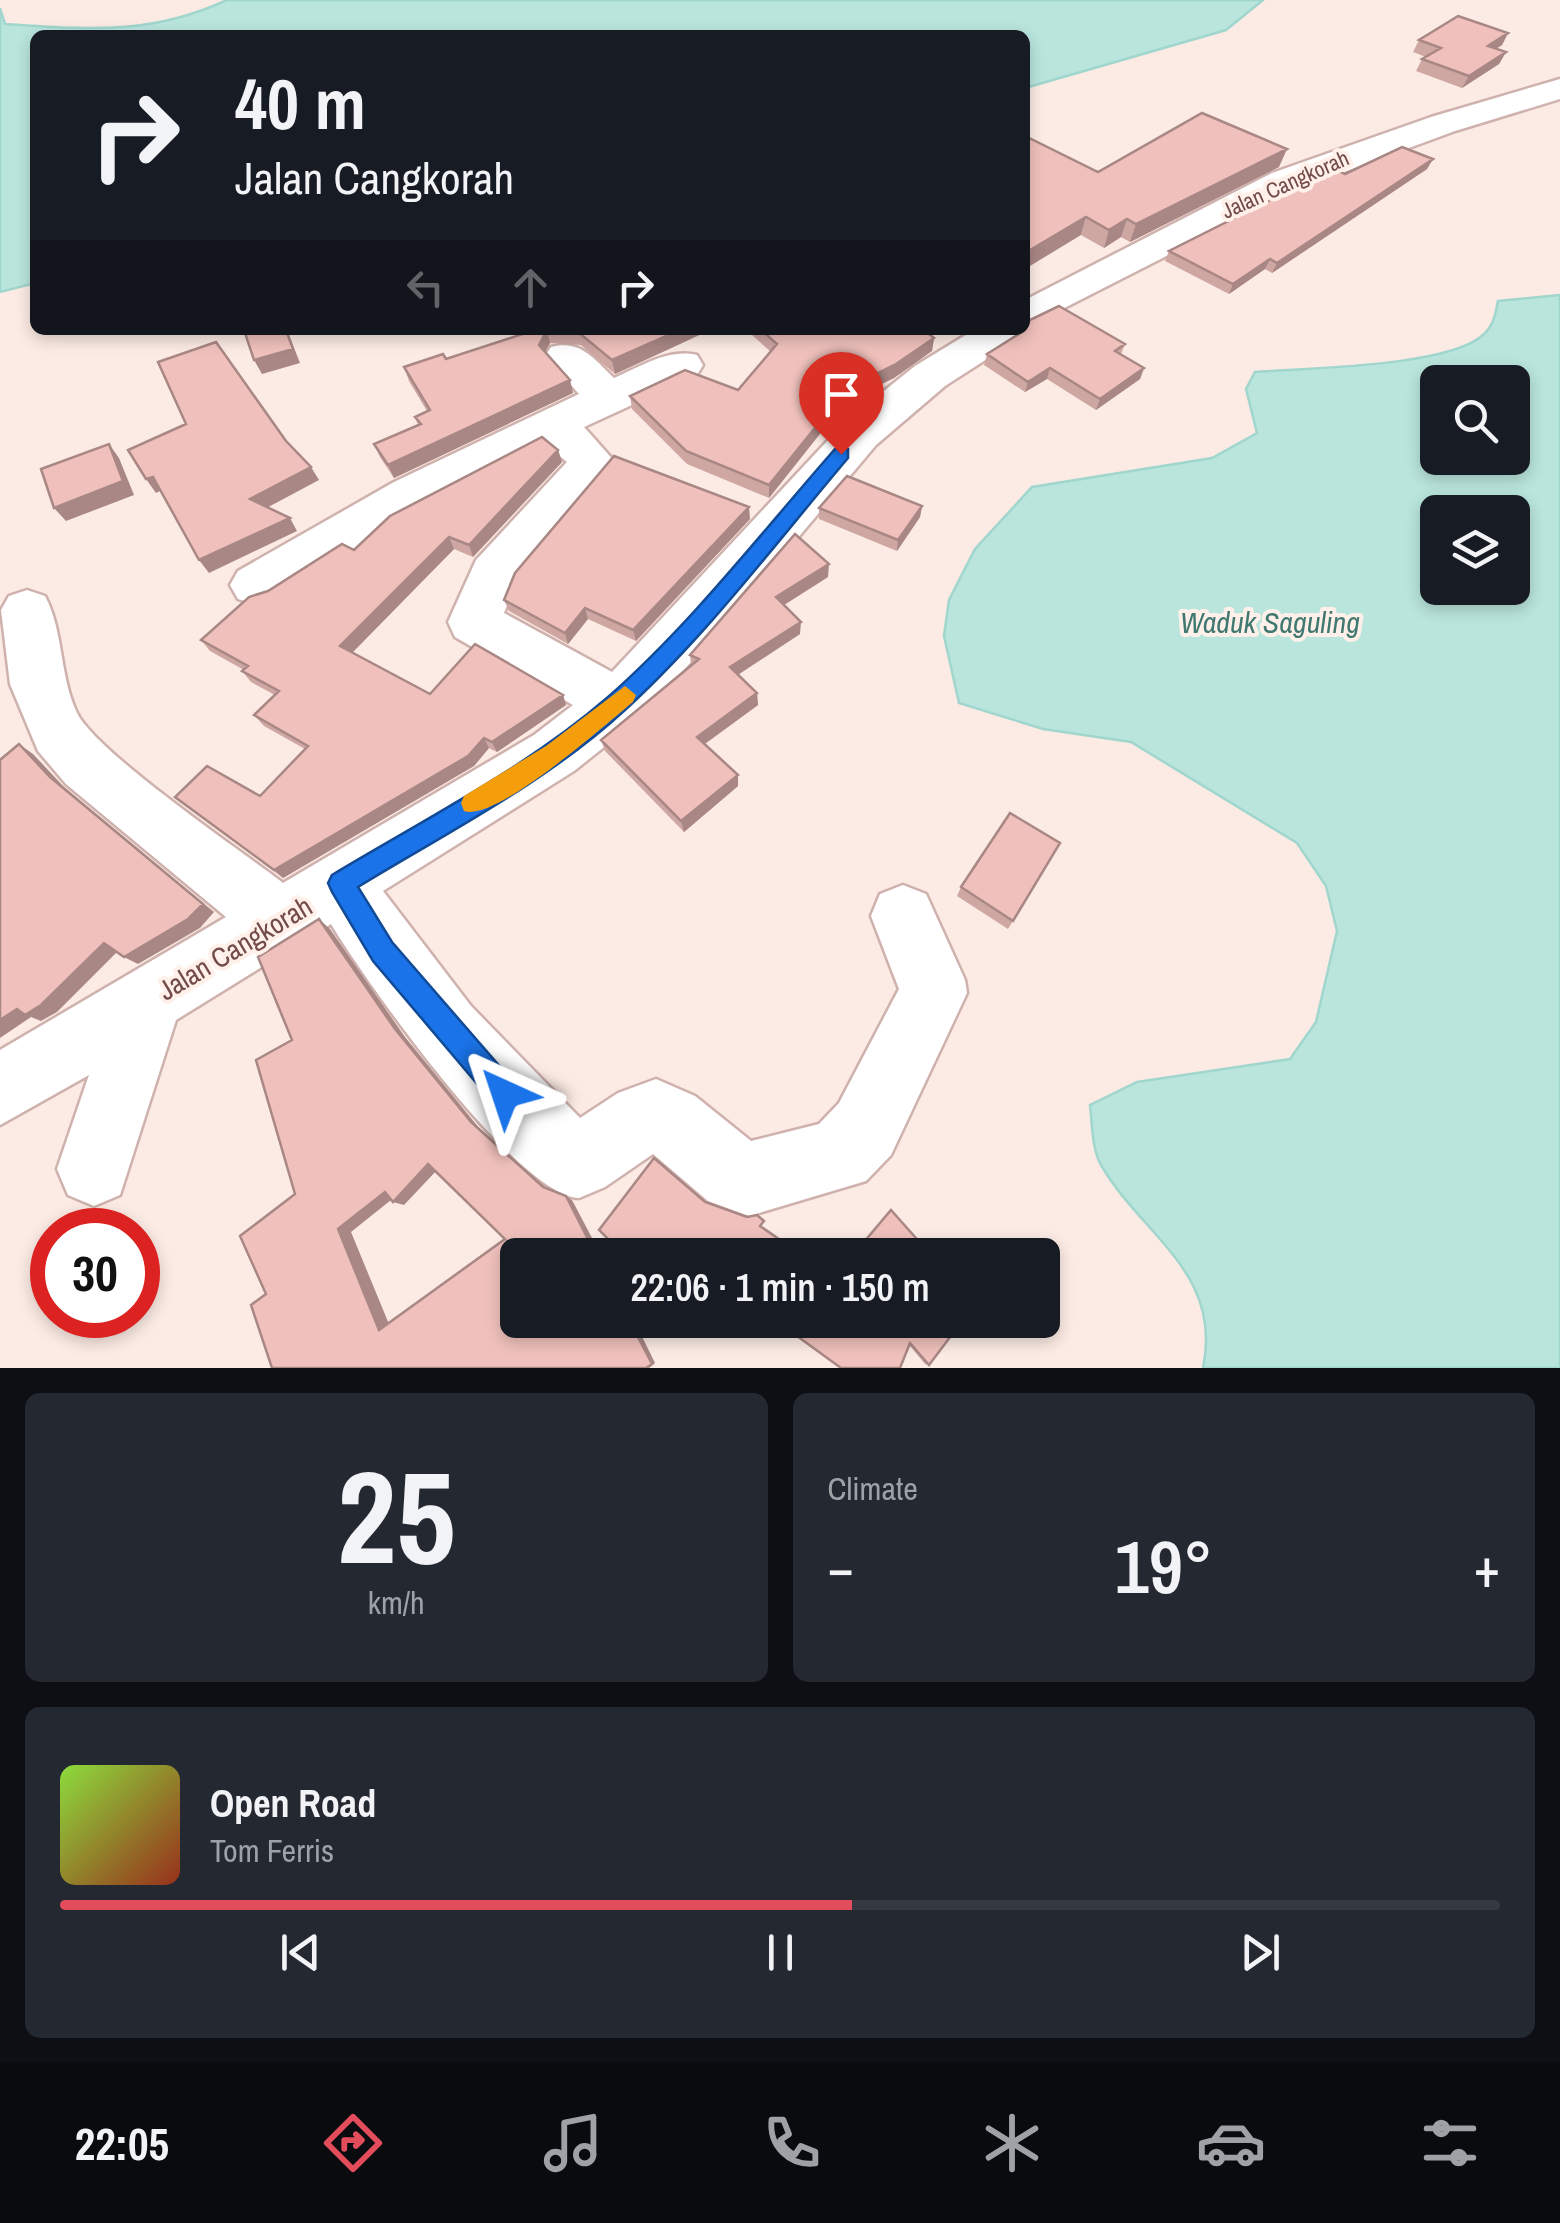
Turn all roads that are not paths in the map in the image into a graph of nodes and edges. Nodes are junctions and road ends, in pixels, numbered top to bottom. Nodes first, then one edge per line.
1 (1560, 89) edge
2 (1030, 313) edge
3 (995, 335) edge
4 (566, 356) dead end
5 (682, 365) dead end
6 (609, 400) junction
7 (547, 427) junction
8 (256, 585) dead end
9 (27, 610) dead end
10 (618, 702) junction
11 (341, 883) junction
12 (903, 916) dead end
13 (280, 921) junction
14 (149, 1000) junction
15 (0, 1090) edge
16 (94, 1169) dead end

1 - 2 street, Jalan Cangkorah
3 - 10 street, Jalan Cangkorah
4 - 6 street
5 - 6 street
6 - 7 street
7 - 8 street
7 - 10 street
9 - 13 street
10 - 11 street, Jalan Cangkorah
11 - 12 street
11 - 13 street, Jalan Cangkorah
13 - 14 street, Jalan Cangkorah
14 - 15 street, Jalan Cangkorah
14 - 16 street

